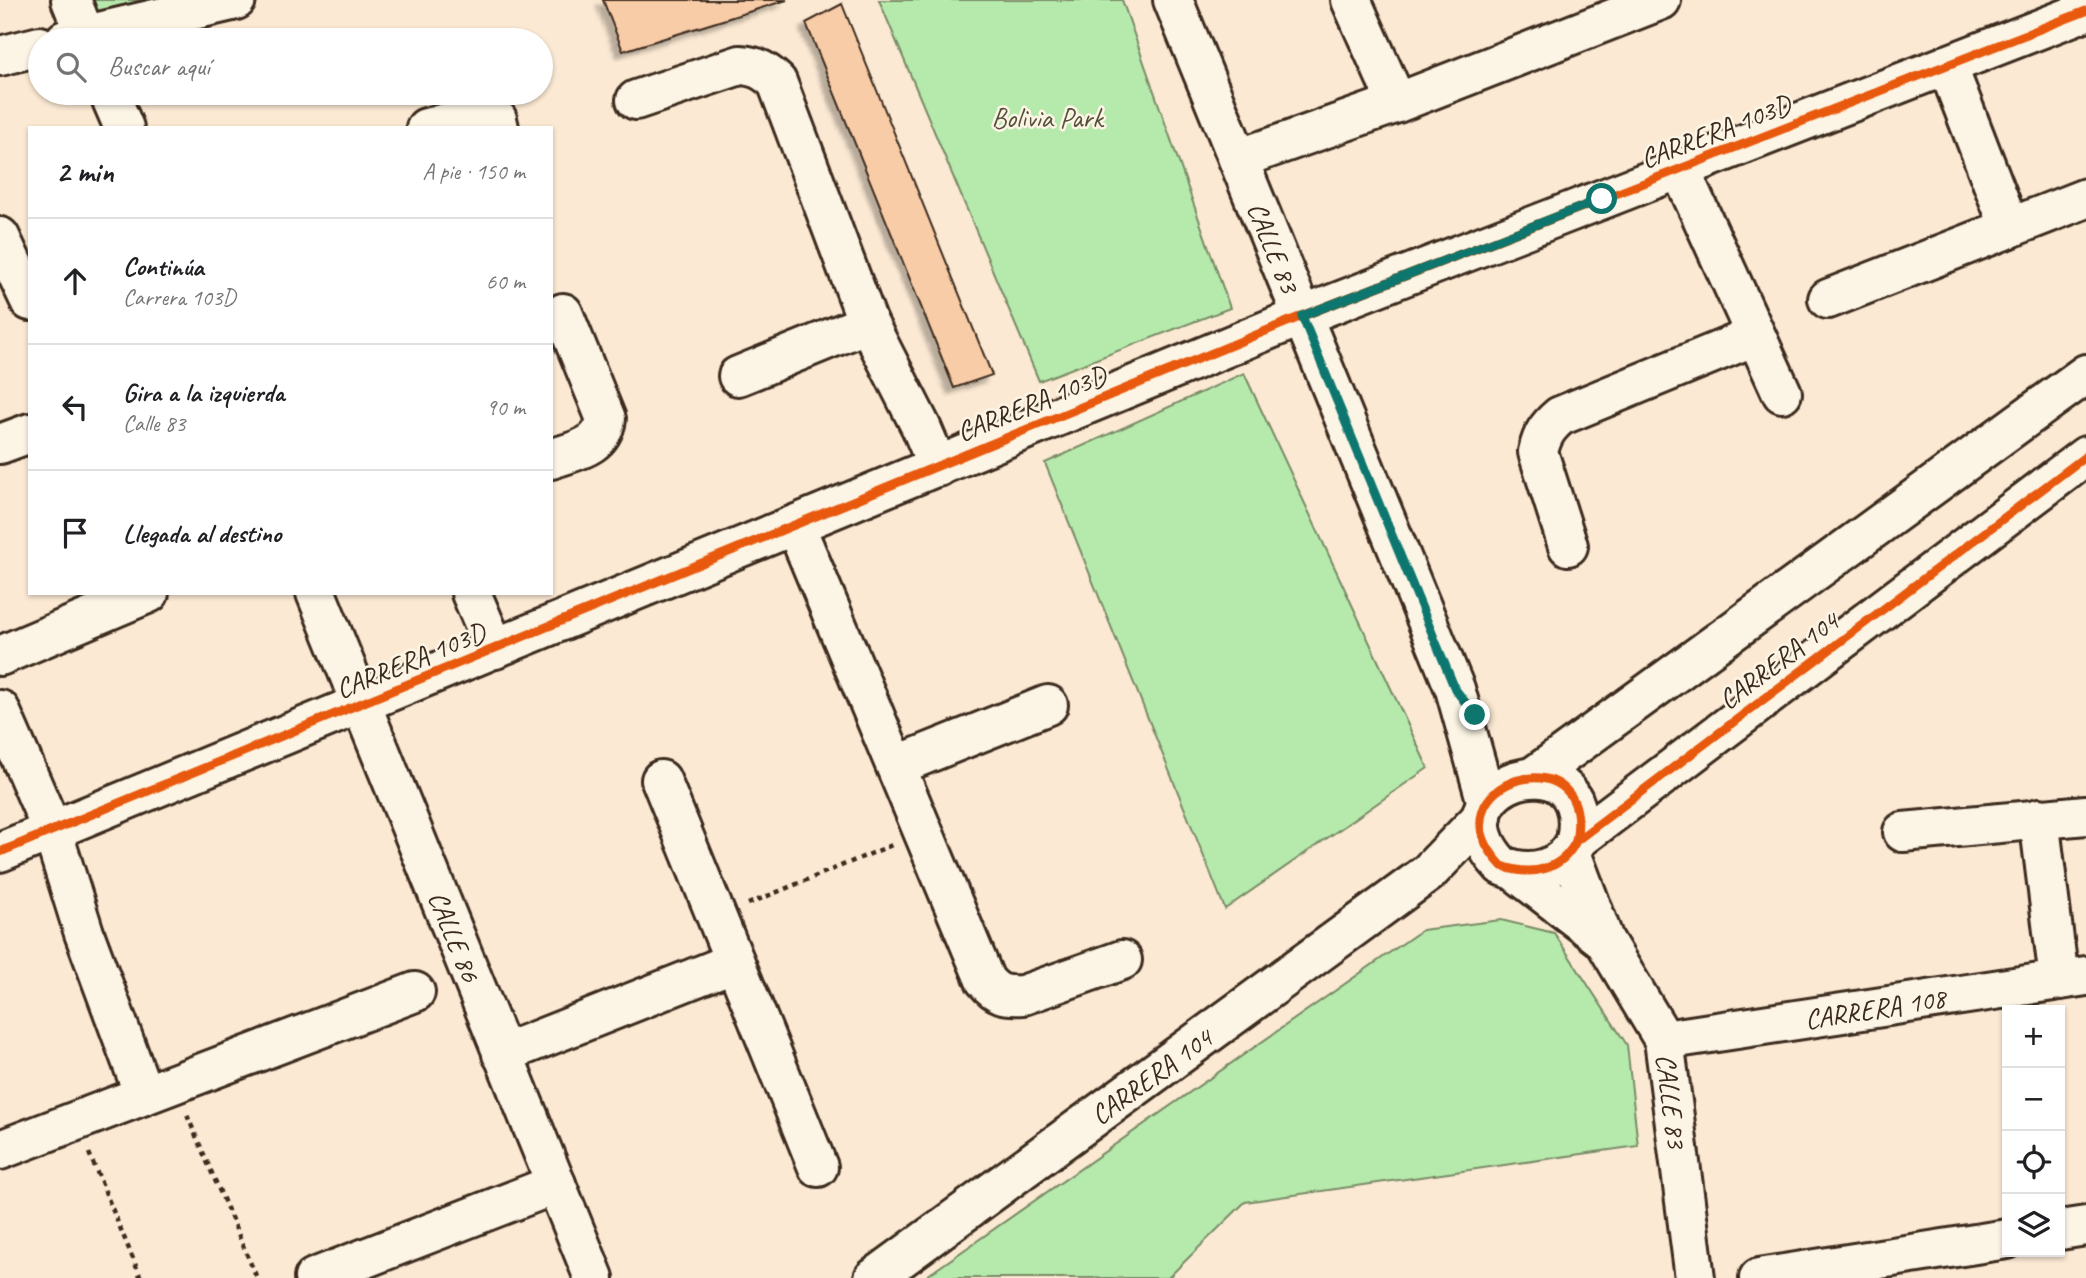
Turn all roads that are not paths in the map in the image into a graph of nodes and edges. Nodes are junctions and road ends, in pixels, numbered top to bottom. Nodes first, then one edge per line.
1 (71, 0) edge
2 (236, 0) edge
3 (1173, 0) edge
4 (1351, 0) edge
5 (1661, 0) edge
6 (2086, 11) edge
7 (77, 28) edge
8 (123, 28) edge
9 (28, 49) edge
10 (0, 56) edge
11 (1947, 65) junction
12 (636, 100) dead end
13 (1397, 103) junction
14 (114, 105) edge
15 (123, 126) edge
16 (434, 126) edge
17 (499, 126) edge
18 (1238, 159) junction
19 (1680, 169) junction
20 (2086, 198) edge
21 (2010, 229) junction
22 (0, 237) edge
23 (28, 297) edge
24 (1828, 299) dead end
25 (563, 313) dead end
26 (1302, 316) junction
27 (868, 323) junction
28 (1755, 335) junction
29 (2086, 374) edge
30 (738, 376) dead end
31 (1782, 393) dead end
32 (28, 434) edge
33 (0, 444) edge
34 (2086, 456) edge
35 (553, 458) edge
36 (938, 467) junction
37 (795, 525) junction
38 (1568, 546) dead end
39 (144, 595) edge
40 (317, 595) edge
41 (472, 595) edge
42 (495, 649) junction
43 (0, 656) edge
44 (1455, 689) junction
45 (361, 704) junction
46 (1048, 705) dead end
47 (0, 710) edge
48 (898, 765) junction
49 (1528, 777) junction
50 (661, 779) dead end
51 (1485, 810) junction
52 (2086, 815) edge
53 (2039, 818) junction
54 (52, 830) junction
55 (1903, 832) dead end
56 (1574, 847) junction
57 (0, 852) edge
58 (1503, 864) junction
59 (1429, 873) junction
60 (1604, 940) junction
61 (1122, 960) dead end
62 (733, 963) junction
63 (2073, 979) edge
64 (415, 992) dead end
65 (1664, 1040) junction
66 (502, 1054) junction
67 (159, 1090) junction
68 (0, 1150) edge
69 (818, 1167) dead end
70 (556, 1184) junction
71 (2086, 1226) edge
72 (2065, 1229) edge
73 (2002, 1239) edge
74 (319, 1277) edge
75 (594, 1278) edge
76 (874, 1278) edge
77 (1695, 1278) edge
78 (1759, 1278) edge

1 - 7 street
2 - 8 street
3 - 18 street, CALLE 83
4 - 13 street
5 - 13 street
6 - 11 street, CARRERA 103D
9 - 10 street
11 - 19 street, CARRERA 103D
11 - 21 street
12 - 27 street
13 - 18 street
14 - 15 street
16 - 17 street
18 - 26 street, CALLE 83
19 - 26 street, CARRERA 103D
19 - 28 street
20 - 21 street
21 - 24 street
22 - 23 street
25 - 35 street
26 - 36 street, CARRERA 103D
26 - 44 street, CALLE 83
27 - 30 street
27 - 36 street
28 - 31 street
28 - 38 street
29 - 49 street, CARRERA 104
32 - 33 street
34 - 56 street, CARRERA 104
36 - 37 street, CARRERA 103D
37 - 42 street, CARRERA 103D
37 - 48 street
39 - 43 street
40 - 45 street, CALLE 86
41 - 42 street
42 - 45 street, CARRERA 103D
44 - 49 street, CALLE 83
44 - 51 street, CALLE 83
45 - 54 street, CARRERA 103D
45 - 66 street, CALLE 86
46 - 48 street
47 - 54 street
48 - 61 street
49 - 51 street
49 - 56 street
50 - 62 street
51 - 58 street
51 - 59 street, CARRERA 104
52 - 53 street
53 - 55 street
53 - 63 street
54 - 57 street, CARRERA 103D
54 - 67 street
56 - 58 street, CARRERA 104
56 - 60 street, CALLE 83
58 - 59 street, CARRERA 104
58 - 60 street, CALLE 83
59 - 76 street, CARRERA 104
60 - 65 street, CALLE 83
62 - 66 street
62 - 69 street
63 - 65 street, CARRERA 108
64 - 67 street
65 - 77 street, CALLE 83
66 - 70 street, CALLE 86
67 - 68 street
70 - 74 street
70 - 75 street, CALLE 86
71 - 72 street
73 - 78 street

